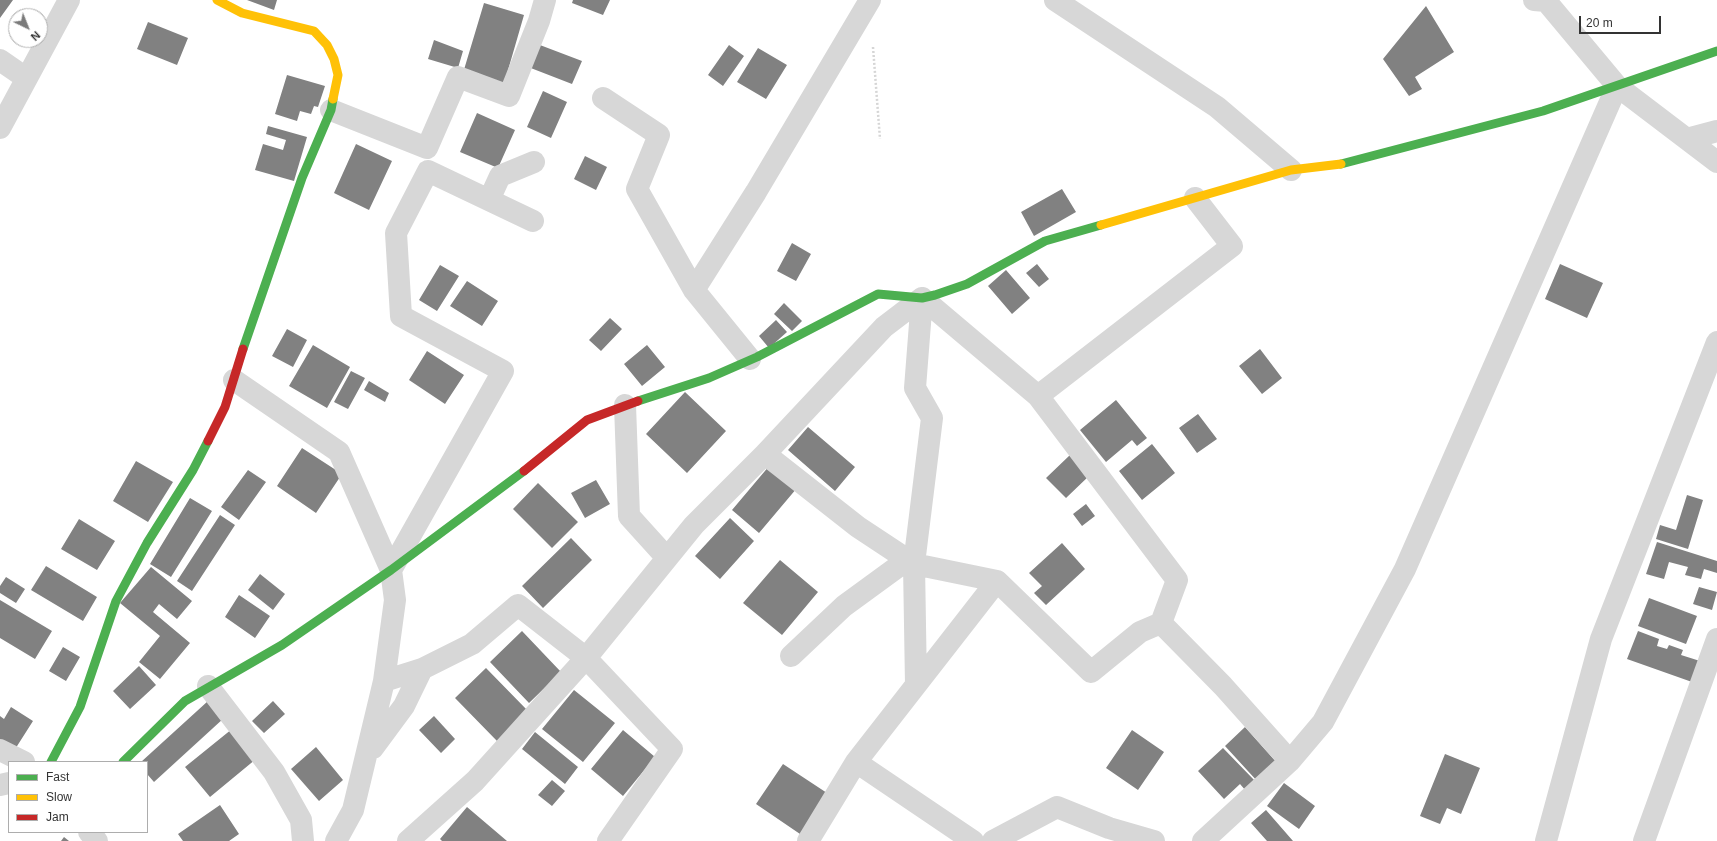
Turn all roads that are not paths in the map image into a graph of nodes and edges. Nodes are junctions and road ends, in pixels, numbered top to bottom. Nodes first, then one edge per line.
1 (69, 0) edge
2 (217, 0) edge
3 (545, 0) edge
4 (870, 0) edge
5 (1054, 0) edge
6 (1534, 0) edge
7 (1717, 51) edge
8 (0, 60) edge
9 (26, 78) junction
10 (1617, 86) junction
11 (603, 98) dead end
12 (331, 110) junction
13 (0, 128) edge
14 (1717, 131) edge
15 (1687, 139) junction
16 (427, 148) junction
17 (534, 162) dead end
18 (1717, 162) edge
19 (1291, 170) junction
20 (428, 171) junction
21 (1195, 198) junction
22 (488, 200) junction
23 (533, 221) dead end
24 (694, 290) junction
25 (922, 298) junction
26 (1717, 342) edge
27 (750, 359) junction
28 (234, 380) junction
29 (1038, 396) junction
30 (625, 405) junction
31 (764, 454) junction
32 (667, 558) junction
33 (911, 562) junction
34 (391, 570) junction
35 (996, 581) junction
36 (1161, 623) junction
37 (1717, 639) edge
38 (792, 656) dead end
39 (586, 658) junction
40 (422, 669) junction
41 (384, 681) junction
42 (916, 685) junction
43 (208, 686) junction
44 (0, 750) edge
45 (368, 756) junction
46 (22, 761) edge
47 (52, 761) edge
48 (123, 761) edge
49 (1290, 761) junction
50 (856, 762) junction
51 (90, 833) edge
52 (97, 841) edge
53 (303, 841) edge
54 (336, 841) edge
55 (408, 841) edge
56 (608, 841) edge
57 (808, 841) edge
58 (973, 841) edge
59 (994, 841) edge
60 (1154, 841) edge
61 (1203, 841) edge
62 (1546, 841) edge
63 (1644, 841) edge

1 - 9 street
2 - 12 street
3 - 16 street
4 - 24 street
5 - 19 street
6 - 10 street
7 - 10 street
8 - 9 street
9 - 13 street
10 - 15 street
10 - 19 street
10 - 49 street
11 - 24 street
12 - 16 street
12 - 28 street
14 - 15 street
15 - 18 street
16 - 20 street
17 - 22 street
19 - 21 street
20 - 22 street
20 - 34 street
21 - 25 street
21 - 29 street
22 - 23 street
24 - 27 street
25 - 27 street
25 - 29 street
25 - 31 street
25 - 33 street
26 - 62 street
27 - 30 street
28 - 34 street
28 - 47 street
29 - 36 street
30 - 32 street
30 - 34 street
31 - 32 street
31 - 33 street
32 - 39 street
33 - 35 street
33 - 38 street
33 - 42 street
34 - 41 street
34 - 43 street
35 - 36 street
35 - 42 street
36 - 49 street
37 - 63 street
39 - 40 street
39 - 55 street
39 - 56 street
40 - 41 street
40 - 45 street
41 - 45 street
42 - 50 street
43 - 48 street
43 - 53 street
44 - 46 street
45 - 54 street
49 - 61 street
50 - 57 street
50 - 58 street
51 - 52 street
59 - 60 street

